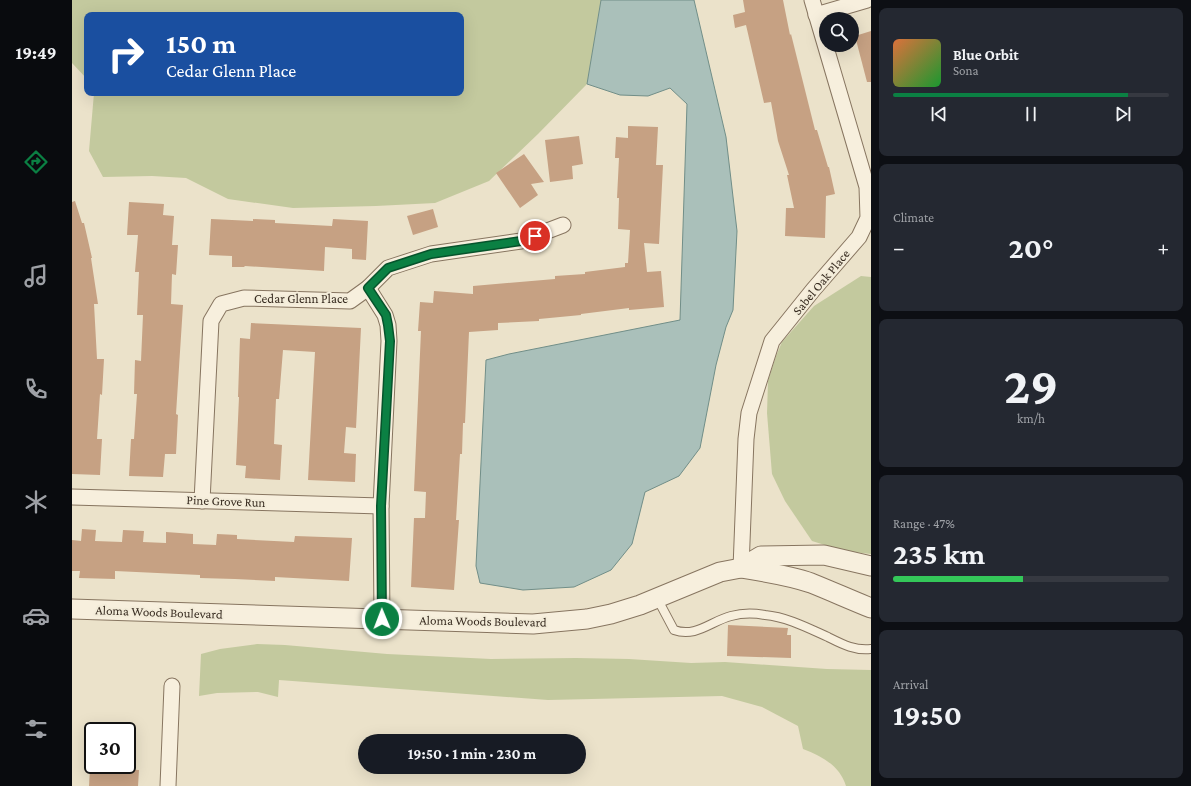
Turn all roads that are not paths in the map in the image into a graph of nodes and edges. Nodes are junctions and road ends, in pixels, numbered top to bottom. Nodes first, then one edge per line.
1 (812, 0) edge
2 (867, 0) edge
3 (816, 15) junction
4 (869, 186) edge
5 (563, 225) dead end
6 (368, 288) junction
7 (72, 497) edge
8 (202, 500) junction
9 (381, 506) junction
10 (871, 566) edge
11 (741, 568) junction
12 (657, 598) junction
13 (871, 608) edge
14 (72, 609) edge
15 (382, 619) junction
16 (871, 649) edge
17 (172, 686) dead end
18 (168, 786) edge

1 - 3 street, Sabel Oak Place
2 - 3 street
3 - 4 street, Sabel Oak Place
4 - 11 street, Sabel Oak Place
5 - 6 street, Cedar Glenn Place
6 - 8 street, Cedar Glenn Place
6 - 9 street
7 - 8 street, Pine Grove Run
8 - 9 street, Pine Grove Run
9 - 15 street
10 - 11 street, Aloma Woods Boulevard
11 - 12 street, Aloma Woods Boulevard
11 - 13 street, Aloma Woods Boulevard
12 - 15 street, Aloma Woods Boulevard
12 - 16 lane
14 - 15 street, Aloma Woods Boulevard
17 - 18 street

